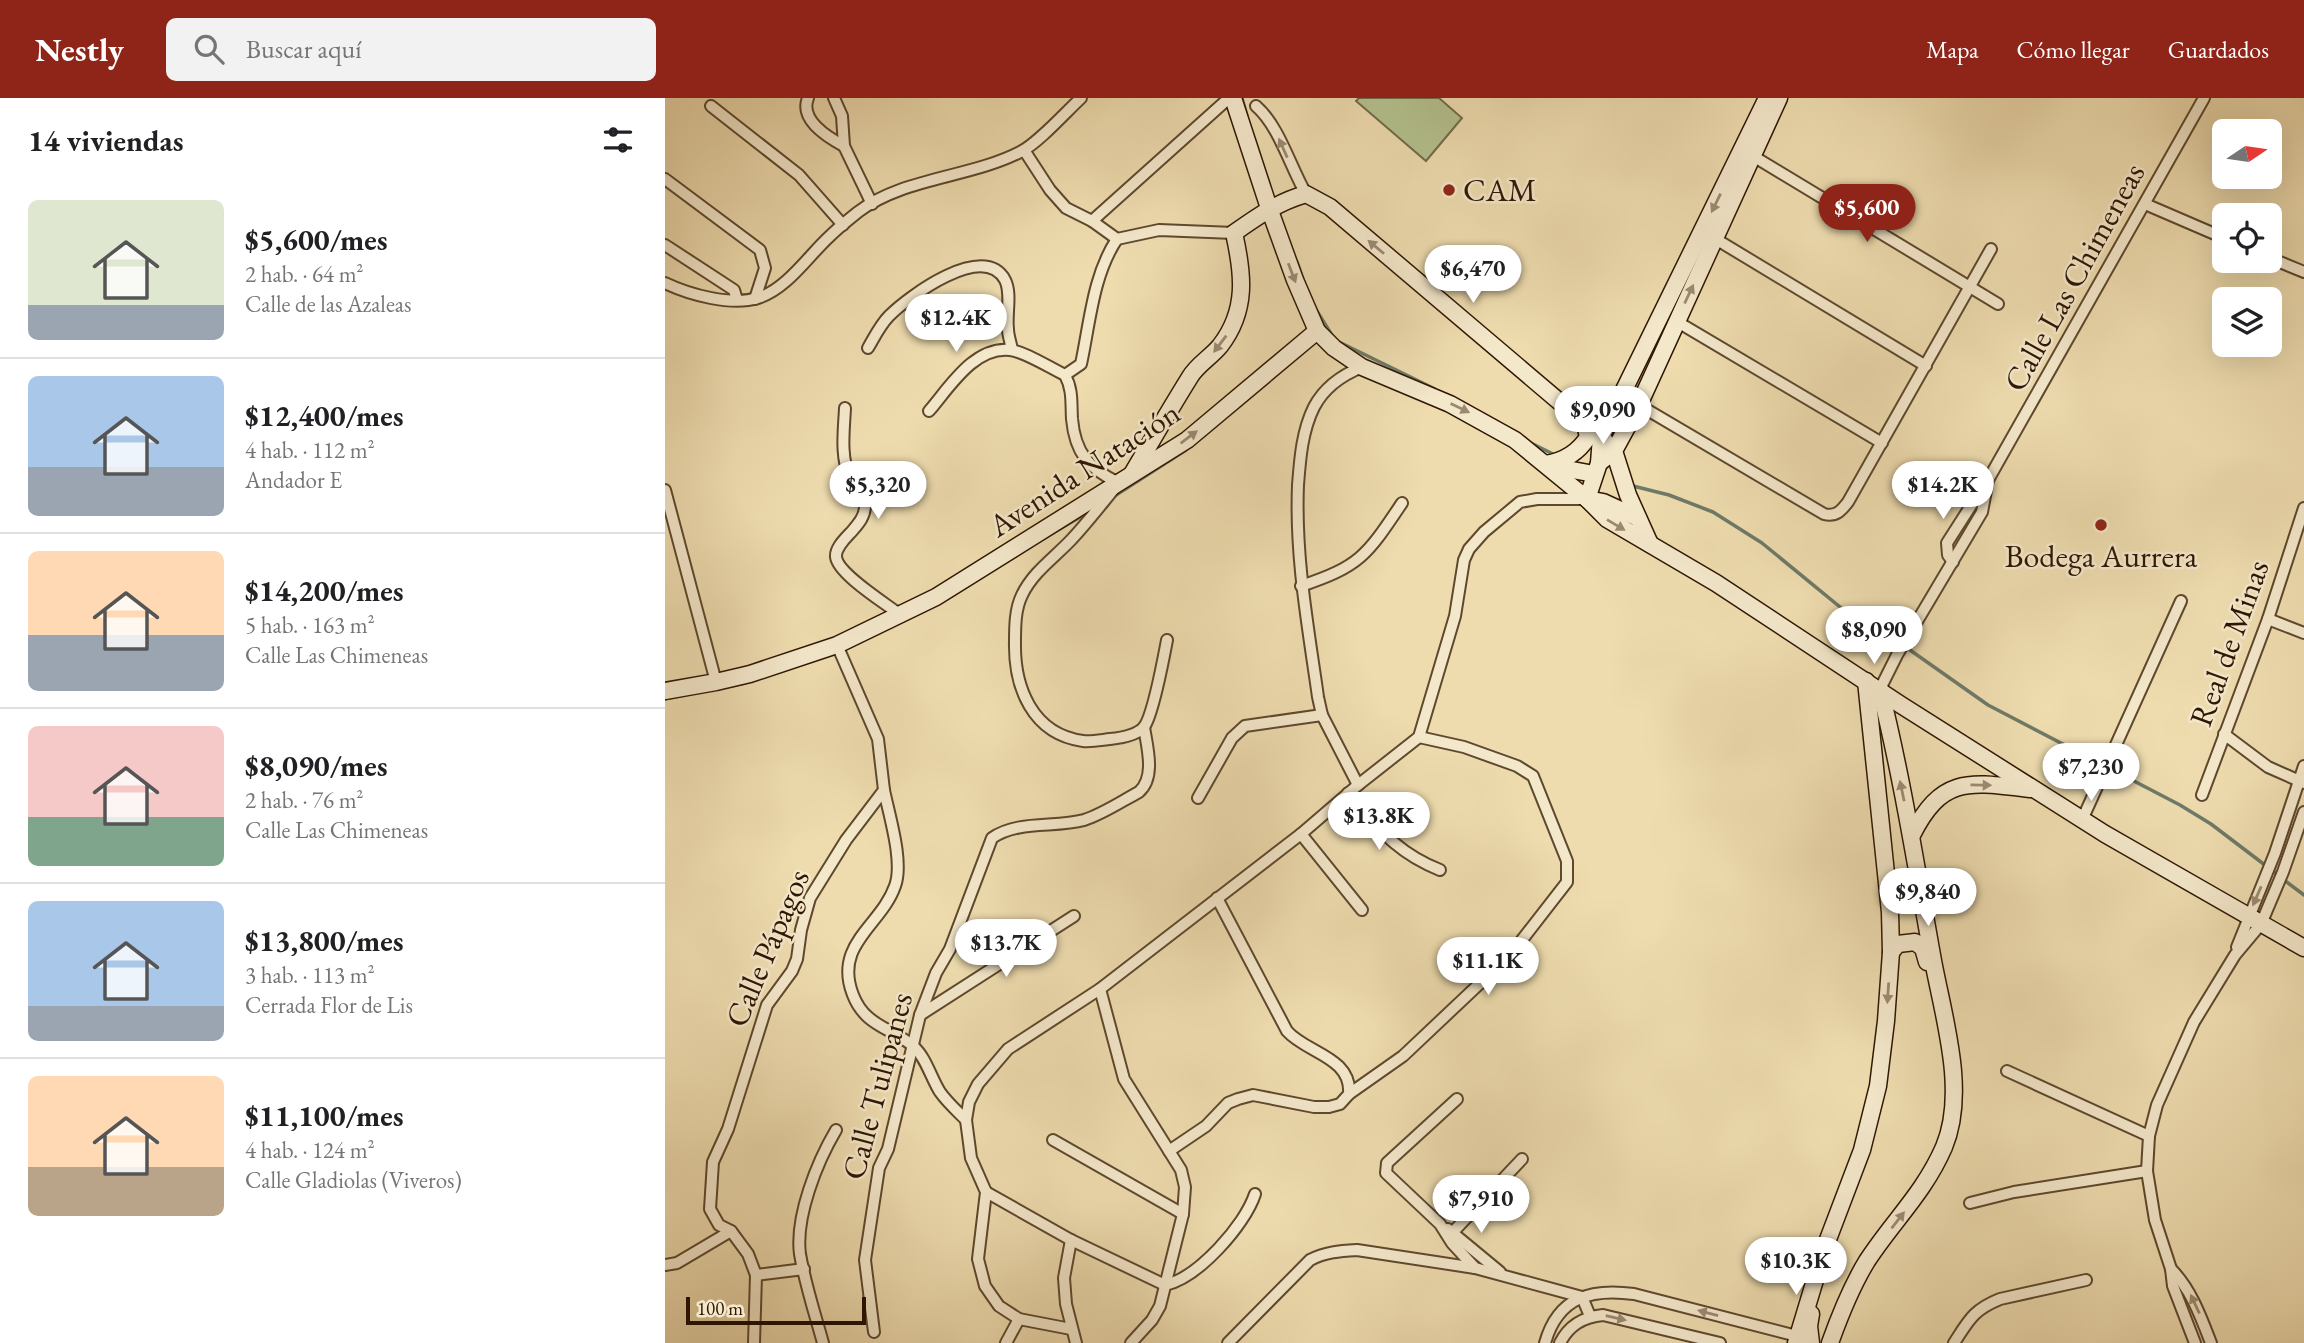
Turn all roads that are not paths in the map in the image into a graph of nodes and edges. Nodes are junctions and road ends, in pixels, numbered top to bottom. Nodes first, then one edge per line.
1 (807, 98) edge
2 (834, 98) edge
3 (1081, 98) edge
4 (1767, 98) edge
5 (1779, 98) edge
6 (2204, 98) edge
7 (1234, 102) edge
8 (1259, 102) edge
9 (711, 106) dead end
10 (844, 146) junction
11 (1024, 150) junction
12 (1753, 156) junction
13 (665, 180) edge
14 (1306, 194) junction
15 (872, 204) junction
16 (2145, 204) junction
17 (1269, 208) junction
18 (1092, 221) junction
19 (843, 225) junction
20 (1234, 233) junction
21 (2212, 233) edge
22 (1714, 238) junction
23 (1117, 239) junction
24 (665, 245) edge
25 (1990, 249) dead end
26 (2282, 263) edge
27 (2304, 272) edge
28 (665, 283) edge
29 (1969, 288) junction
30 (755, 299) junction
31 (737, 300) junction
32 (1997, 304) dead end
33 (1676, 321) junction
34 (1317, 331) junction
35 (868, 348) dead end
36 (1012, 350) junction
37 (1926, 366) junction
38 (1362, 367) junction
39 (1065, 375) junction
40 (1639, 405) junction
41 (845, 408) dead end
42 (929, 411) dead end
43 (1585, 424) junction
44 (1601, 437) junction
45 (1882, 443) junction
46 (1613, 451) junction
47 (1552, 463) junction
48 (1597, 469) junction
49 (1126, 479) junction
50 (665, 489) edge
51 (1587, 499) junction
52 (1402, 503) dead end
53 (2304, 508) edge
54 (1639, 518) junction
55 (2300, 528) edge
56 (1650, 544) junction
57 (1301, 586) junction
58 (2181, 601) dead end
59 (899, 614) junction
60 (2267, 619) junction
61 (2304, 633) edge
62 (1167, 640) dead end
63 (837, 645) junction
64 (1865, 681) junction
65 (716, 682) junction
66 (1880, 690) junction
67 (665, 691) edge
68 (1322, 715) junction
69 (1144, 727) junction
70 (2224, 734) junction
71 (1419, 737) junction
72 (2304, 766) edge
73 (2301, 782) edge
74 (1358, 785) junction
75 (2035, 789) junction
76 (884, 790) junction
77 (1348, 793) junction
78 (2202, 795) dead end
79 (1198, 798) dead end
80 (2304, 812) edge
81 (2082, 820) junction
82 (1301, 834) junction
83 (1913, 842) junction
84 (1884, 849) junction
85 (1440, 870) dead end
86 (1217, 898) junction
87 (1362, 910) dead end
88 (1074, 916) dead end
89 (2254, 921) junction
90 (2304, 948) edge
91 (1891, 952) junction
92 (1100, 989) junction
93 (1941, 998) junction
94 (920, 1015) junction
95 (914, 1047) junction
96 (2007, 1071) dead end
97 (1349, 1094) junction
98 (1457, 1099) dead end
99 (966, 1120) junction
100 (835, 1130) dead end
101 (2149, 1136) junction
102 (1053, 1140) dead end
103 (1169, 1151) junction
104 (1522, 1159) dead end
105 (2147, 1171) junction
106 (986, 1192) junction
107 (1255, 1194) dead end
108 (1970, 1203) dead end
109 (1183, 1214) junction
110 (1440, 1224) junction
111 (731, 1231) junction
112 (1453, 1232) junction
113 (1071, 1240) junction
114 (665, 1265) edge
115 (1475, 1268) junction
116 (804, 1269) junction
117 (2171, 1269) junction
118 (1502, 1274) junction
119 (756, 1275) junction
120 (2085, 1280) dead end
121 (1165, 1285) junction
122 (1581, 1297) junction
123 (1590, 1316) junction
124 (1019, 1319) junction
125 (1071, 1329) junction
126 (874, 1332) dead end
127 (1801, 1341) edge
128 (754, 1343) edge
129 (823, 1343) edge
130 (1006, 1343) edge
131 (1076, 1343) edge
132 (1131, 1343) edge
133 (1228, 1343) edge
134 (1545, 1343) edge
135 (1560, 1343) edge
136 (1720, 1343) edge
137 (1830, 1343) edge
138 (1954, 1343) edge
139 (2195, 1343) edge
140 (2211, 1343) edge

1 - 10 street
2 - 10 street
3 - 11 street
4 -> 44 street
5 - 12 street
6 - 16 street, Calle Las Chimeneas
7 - 8 street
7 - 17 street
7 - 18 street
14 -> 8 street
9 - 19 street
10 - 15 street
11 - 15 street
11 - 18 street
12 - 22 street
12 - 29 street
13 - 30 street
14 - 17 street
43 -> 14 street
15 - 19 street
16 - 21 street
16 - 66 street, Calle Las Chimeneas
17 - 20 street
17 -> 34 street
18 - 23 street
19 - 30 street
20 - 23 street
20 -> 49 street
33 -> 22 street
22 - 37 street
23 - 39 street
24 - 31 street
25 - 29 street
26 - 27 street
28 - 31 street
29 - 32 street
29 - 37 street
30 - 31 street
33 - 40 street
33 - 45 street
34 - 38 street
49 -> 34 street, Avenida Natación
35 - 36 street
36 - 39 street
36 - 42 street
37 - 45 street
38 -> 47 street
38 - 57 street
39 - 49 street
40 - 45 street
40 - 46 street
41 - 59 street
43 - 44 street
43 - 47 street
44 - 46 street
44 - 48 street
46 - 48 street
46 - 54 street
47 - 48 street
47 - 51 street
48 - 51 street
49 - 59 street, Avenida Natación
49 - 69 street
50 - 65 street
51 - 54 street
51 -> 56 street
51 - 71 street
52 - 57 street
53 - 55 street, Real de Minas
54 - 56 street
55 - 60 street, Real de Minas
56 - 64 street
57 - 68 street
58 - 81 street
59 - 63 street, Avenida Natación
60 - 61 street
60 - 70 street, Real de Minas
62 - 69 street, Calle Tulipanes
63 - 65 street, Avenida Natación
63 - 76 street
64 - 66 street
64 - 84 street
65 - 67 street, Avenida Natación
66 - 75 street
83 -> 66 street
68 - 74 street
68 - 79 street
69 - 94 street, Calle Tulipanes
70 - 73 street
70 - 78 street, Real de Minas
71 - 74 street
71 - 97 street
72 - 73 street
73 -> 89 street
74 - 77 street
75 - 81 street
83 -> 75 street
76 - 95 street
76 - 111 street, Calle Pápagos
77 - 82 street
77 - 85 street
80 - 89 street
81 - 89 street
82 - 86 street
82 - 87 street
83 - 84 street
83 - 93 street
84 - 91 street
86 - 92 street
86 - 97 street
88 - 94 street
89 - 90 street
89 - 101 street
91 - 93 street
91 -> 127 street
92 - 99 street
92 - 103 street
137 -> 93 street
94 - 95 street, Calle Tulipanes
95 - 99 street
95 - 126 street, Calle Tulipanes
96 - 101 street
97 - 103 street
98 - 110 street
99 - 106 street
100 - 116 street
101 - 105 street
102 - 109 street
103 - 109 street
104 - 112 street
105 - 108 street
105 - 117 street
106 - 113 street
106 - 124 street
107 - 121 street
109 - 121 street
110 - 112 street
110 - 115 street
111 - 114 street
111 - 119 street, Calle Pápagos
112 - 118 street
113 - 121 street
113 - 125 street
115 - 118 street
115 - 133 street
116 - 119 street
116 - 129 street
117 - 139 street
140 -> 117 street
118 - 122 street
119 - 128 street, Calle Pápagos
120 - 138 street
121 - 132 street
122 - 123 street
127 -> 122 street
122 - 134 street
123 - 135 street
123 -> 136 street
124 - 125 street
124 - 130 street
125 - 131 street

